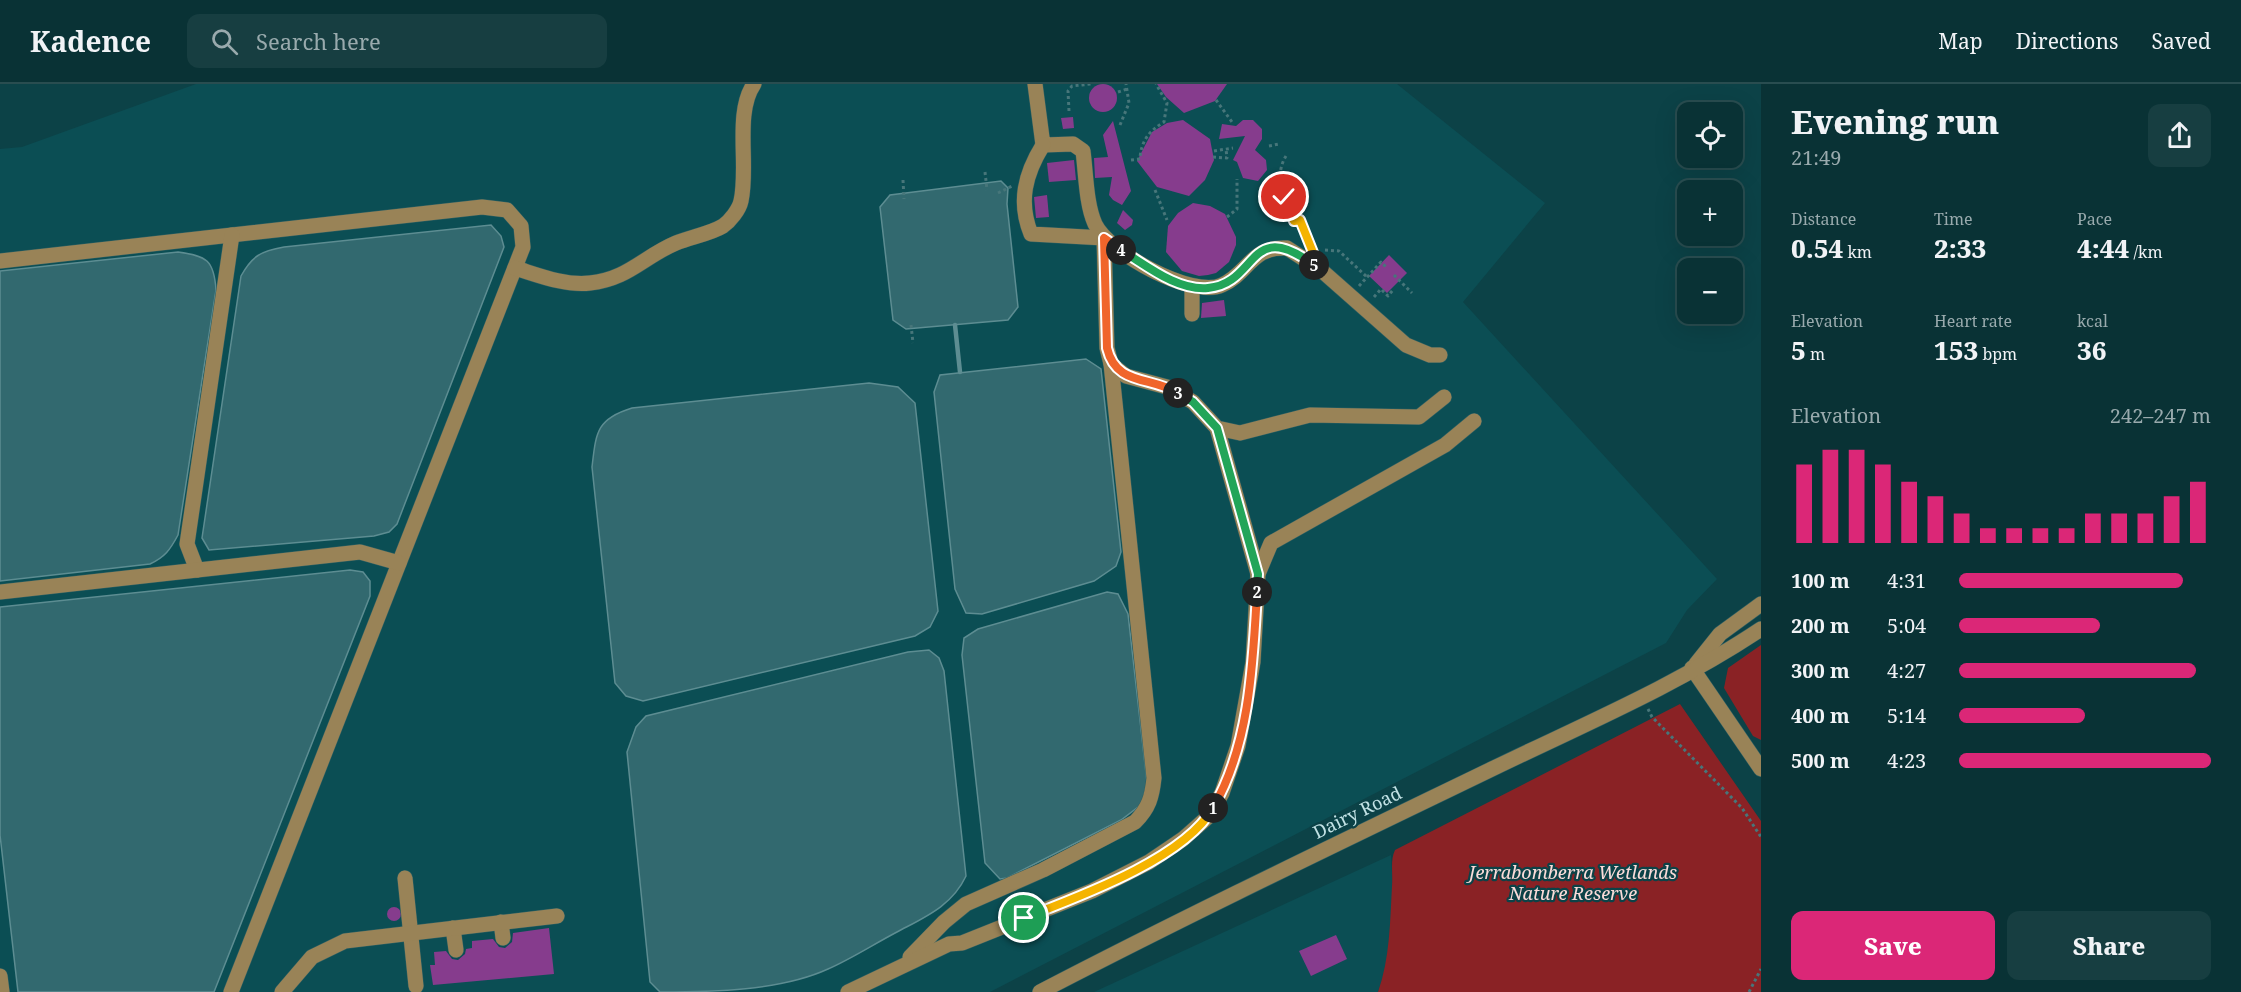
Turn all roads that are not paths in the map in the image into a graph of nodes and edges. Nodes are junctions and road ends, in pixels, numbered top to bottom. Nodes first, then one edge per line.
1 (754, 84) edge
2 (1035, 84) edge
3 (1043, 145) junction
4 (232, 235) junction
5 (1104, 238) junction
6 (0, 261) edge
7 (514, 268) junction
8 (1192, 288) junction
9 (1192, 314) dead end
10 (1440, 355) dead end
11 (1111, 364) junction
12 (1444, 398) dead end
13 (1474, 420) dead end
14 (1217, 428) junction
15 (399, 562) junction
16 (197, 570) junction
17 (1258, 574) junction
18 (0, 592) edge
19 (1761, 604) edge
20 (1761, 629) edge
21 (1692, 668) junction
22 (1759, 763) edge
23 (405, 878) dead end
24 (557, 916) dead end
25 (501, 922) junction
26 (944, 922) junction
27 (453, 928) junction
28 (410, 932) junction
29 (503, 938) dead end
30 (949, 944) junction
31 (456, 950) dead end
32 (903, 964) junction
33 (0, 976) edge
34 (416, 986) dead end
35 (2, 992) edge
36 (231, 992) edge
37 (282, 992) edge
38 (848, 992) edge
39 (1040, 992) edge

1 - 7 street
2 - 3 street
3 - 5 street
3 - 5 street
4 - 6 street
4 - 7 street
4 - 16 street
5 - 8 street
5 - 11 street
7 - 15 street
8 - 9 street
8 - 10 street
11 - 14 street
11 - 26 street
12 - 14 street
13 - 17 street
14 - 17 street
15 - 16 street
15 - 36 street
16 - 18 street
17 - 30 street
19 - 21 street, Dairy Road
20 - 21 street, Dairy Road
21 - 22 street
21 - 39 street, Dairy Road
23 - 28 street
24 - 25 street
25 - 27 street
25 - 29 street
26 - 30 street
26 - 32 street
27 - 28 street
27 - 31 street
28 - 34 street
28 - 37 street
30 - 32 street
32 - 38 street
33 - 35 street

